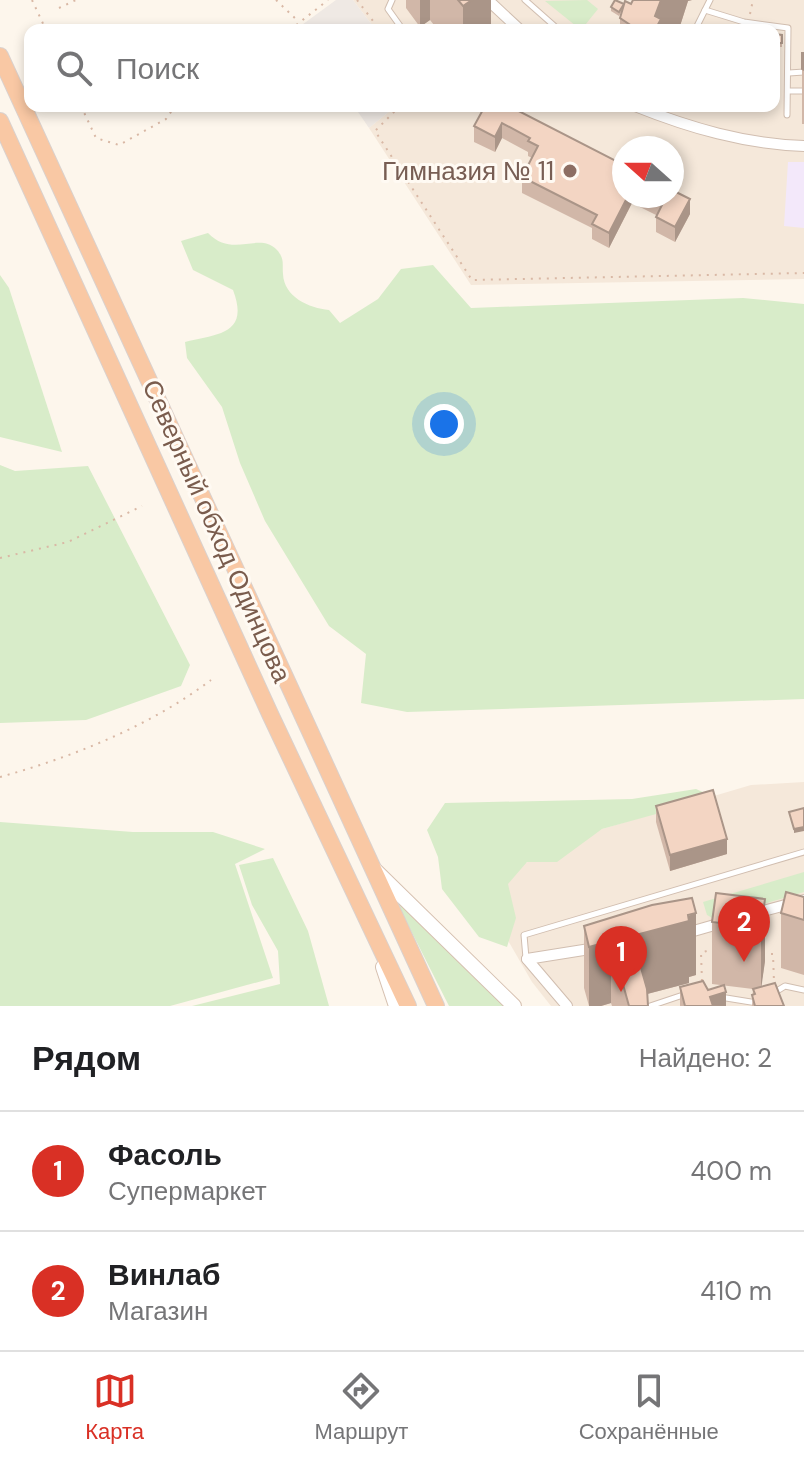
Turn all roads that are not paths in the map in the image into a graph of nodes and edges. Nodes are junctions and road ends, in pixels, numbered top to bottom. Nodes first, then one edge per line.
1 (392, 0) edge
2 (488, 0) edge
3 (525, 0) edge
4 (710, 0) edge
5 (705, 10) junction
6 (399, 24) edge
7 (514, 24) edge
8 (552, 24) edge
9 (698, 24) edge
10 (759, 24) edge
11 (780, 27) edge
12 (0, 56) edge
13 (804, 72) edge
14 (789, 73) junction
15 (788, 91) junction
16 (804, 91) edge
17 (24, 108) edge
18 (26, 112) edge
19 (661, 112) edge
20 (787, 115) dead end
21 (0, 121) edge
22 (804, 146) edge
23 (804, 852) edge
24 (371, 866) junction
25 (668, 893) junction
26 (804, 900) edge
27 (671, 907) edge
28 (745, 916) edge
29 (731, 920) edge
30 (367, 921) junction
31 (675, 921) edge
32 (679, 934) junction
33 (664, 937) edge
34 (603, 947) edge
35 (527, 959) junction
36 (804, 990) edge
37 (693, 993) edge
38 (703, 995) edge
39 (712, 996) junction
40 (396, 1006) edge
41 (408, 1006) edge
42 (436, 1006) edge
43 (514, 1006) edge
44 (567, 1006) edge
45 (650, 1006) edge
46 (721, 1006) edge

1 - 6 lane
2 - 7 street
3 - 8 lane
4 - 5 lane
5 - 9 lane
5 - 10 lane
11 - 14 lane
12 - 17 highway, Северный обход Одинцова
13 - 14 lane
14 - 15 lane
15 - 16 lane
15 - 20 lane
18 - 24 highway, Северный обход Одинцова
19 - 22 street
21 - 30 highway, Северный обход Одинцова
23 - 25 lane
24 - 42 highway, Северный обход Одинцова
24 - 43 main road
25 - 27 lane
25 - 35 lane
26 - 28 street
29 - 32 street
30 - 40 main road
30 - 41 highway, Северный обход Одинцова
31 - 32 lane
32 - 33 street
34 - 35 street
35 - 44 street
36 - 39 lane
37 - 45 lane
38 - 39 lane
39 - 46 lane

